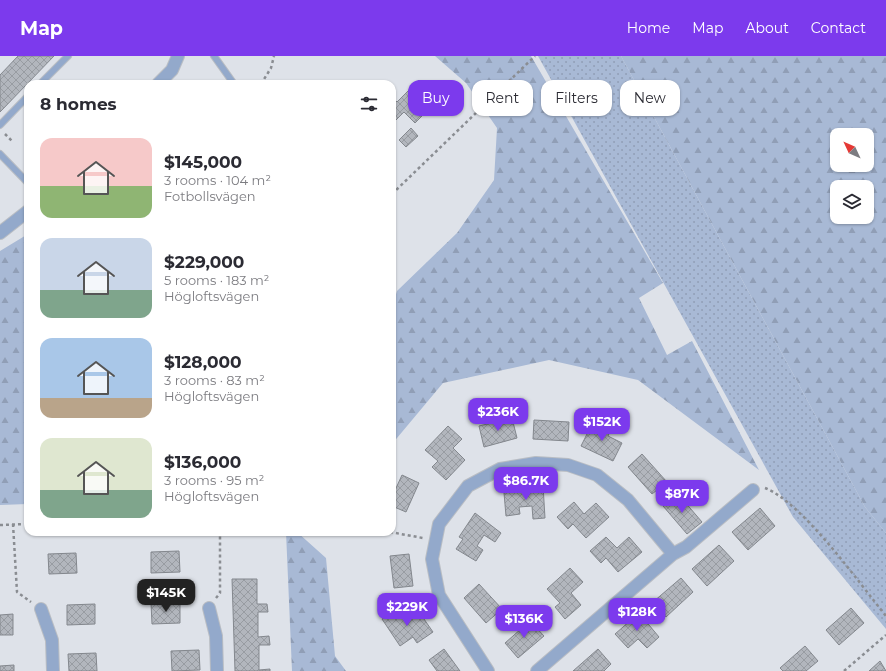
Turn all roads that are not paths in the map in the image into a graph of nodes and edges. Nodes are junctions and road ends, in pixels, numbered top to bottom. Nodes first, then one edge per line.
1 (68, 56) edge
2 (178, 56) edge
3 (214, 56) edge
4 (44, 80) edge
5 (162, 80) edge
6 (231, 80) edge
7 (24, 100) edge
8 (0, 125) edge
9 (0, 154) edge
10 (24, 179) edge
11 (24, 214) edge
12 (0, 233) edge
13 (753, 490) road end
14 (673, 554) junction
15 (209, 608) road end
16 (41, 609) road end
17 (53, 671) edge
18 (217, 671) edge
19 (488, 671) edge
20 (537, 671) edge

1 - 4 lane
2 - 5 street
3 - 6 lane
7 - 8 lane
9 - 10 lane
11 - 12 street
13 - 14 street
14 - 19 street
14 - 20 street
15 - 18 street
16 - 17 street

